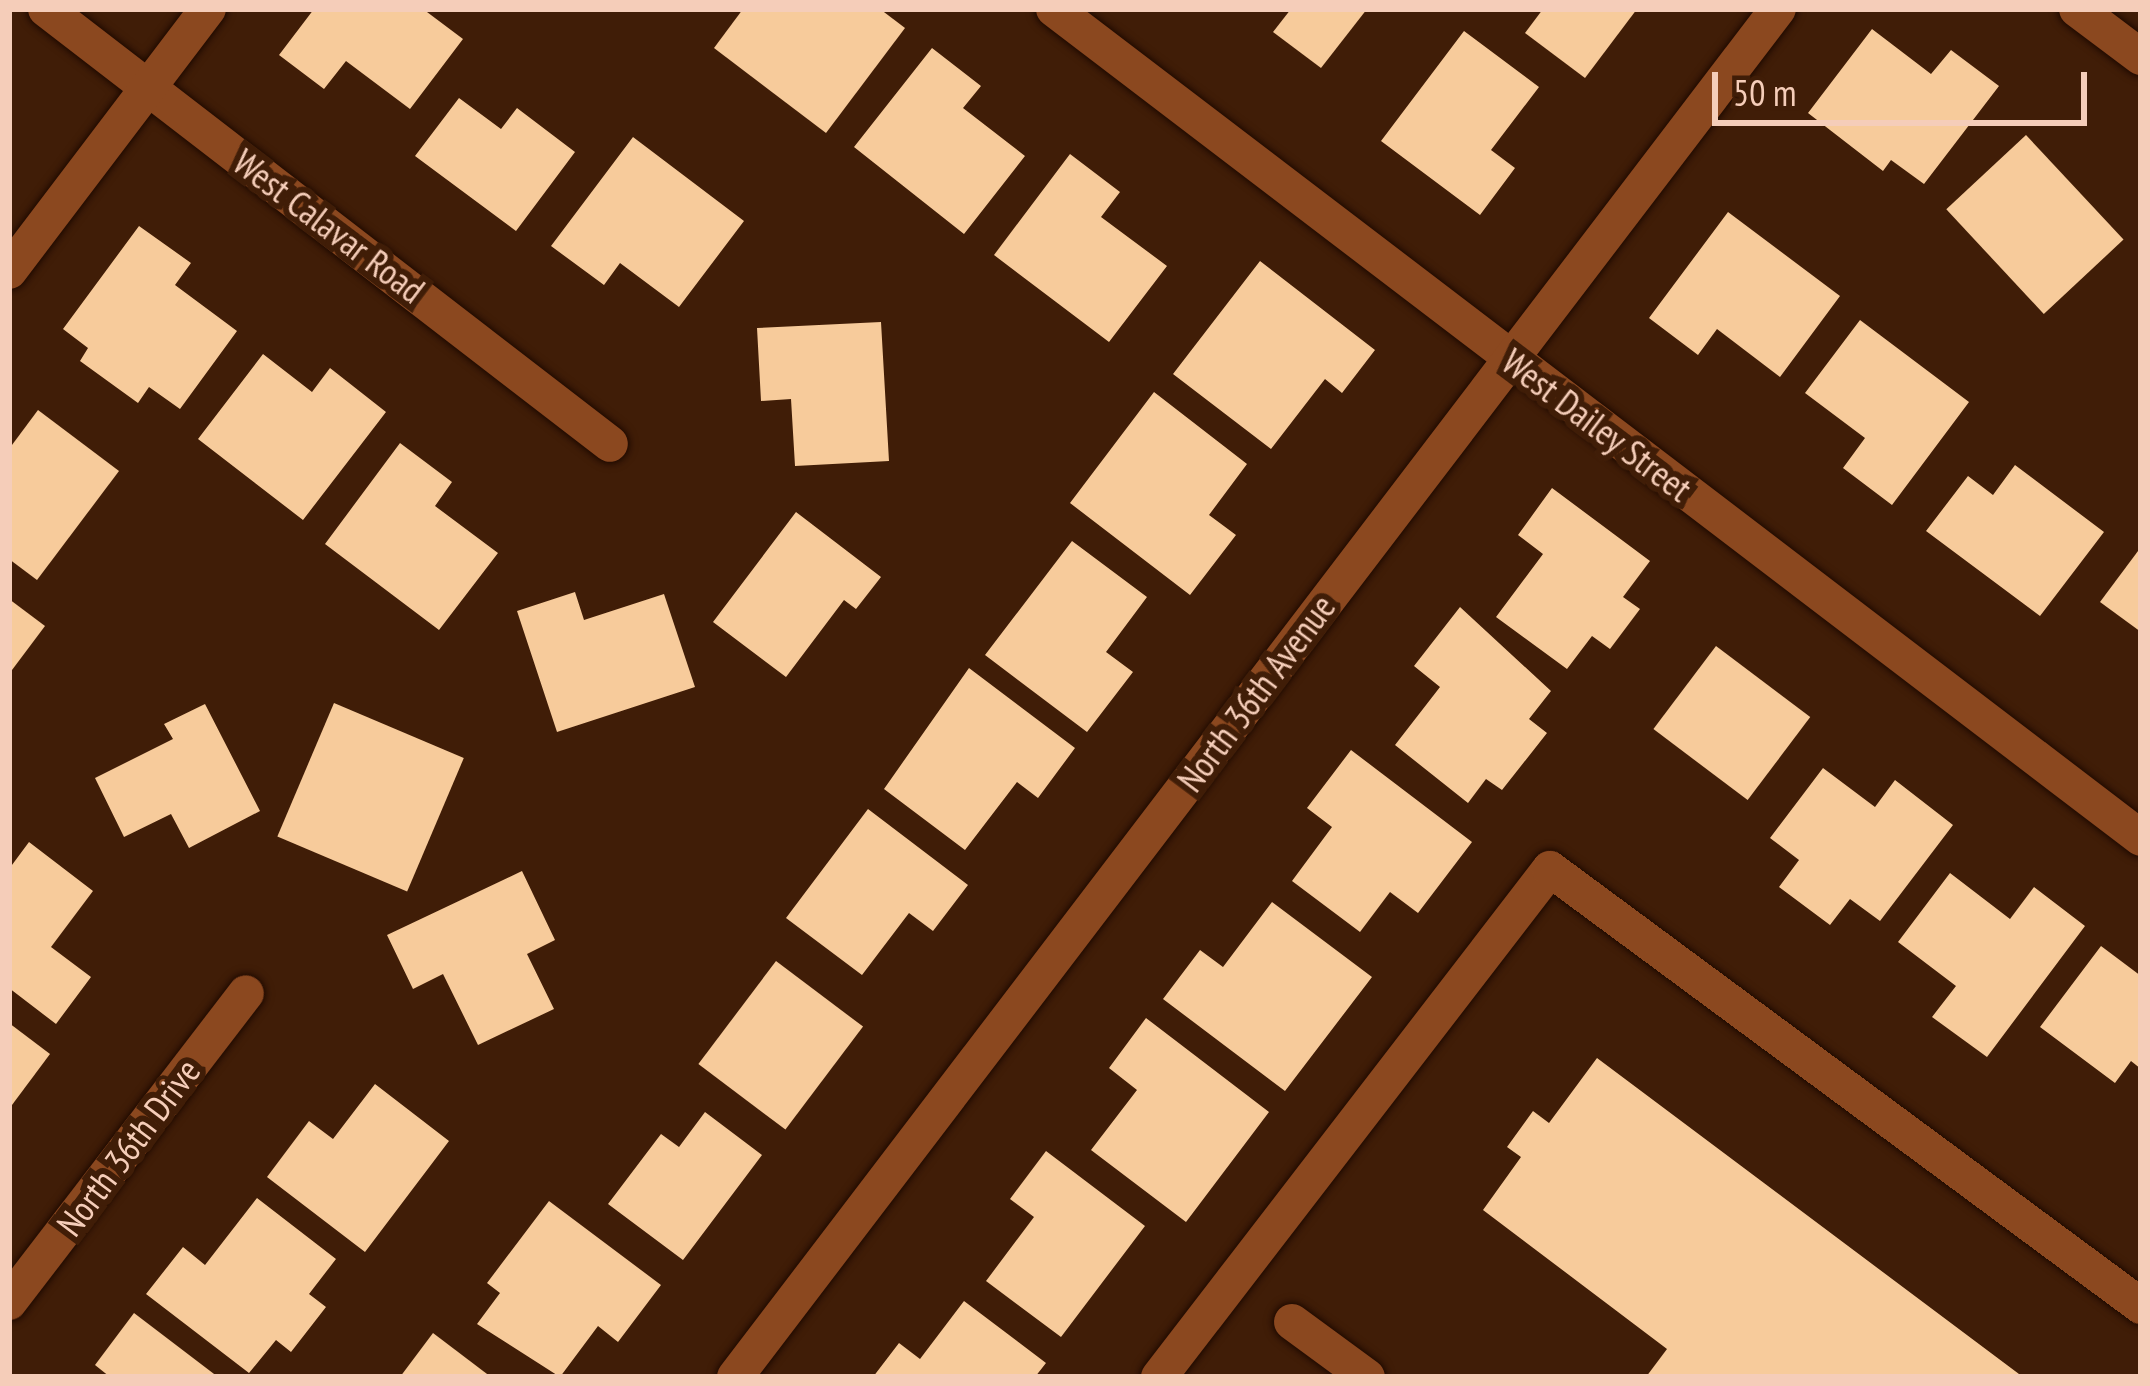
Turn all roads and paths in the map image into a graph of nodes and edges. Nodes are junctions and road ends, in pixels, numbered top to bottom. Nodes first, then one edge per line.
1 (46, 9) edge
2 (208, 9) edge
3 (1054, 9) edge
4 (1778, 9) edge
5 (2077, 9) edge
6 (2141, 57) edge
7 (148, 87) junction
8 (9, 272) edge
9 (1511, 360) junction
10 (610, 443) dead end
11 (2141, 838) edge
12 (246, 993) dead end
13 (9, 1302) edge
14 (2141, 1306) edge
15 (1292, 1322) dead end
16 (735, 1377) edge
17 (1159, 1377) edge
18 (1366, 1377) edge

1 - 7 street, West Calavar Road
2 - 7 street
3 - 9 street, West Dailey Street
4 - 9 street, North 36th Avenue
5 - 6 street
7 - 8 street
7 - 10 street, West Calavar Road
9 - 11 street, West Dailey Street
9 - 16 street, North 36th Avenue
12 - 13 street, North 36th Drive
14 - 17 street
15 - 18 street

